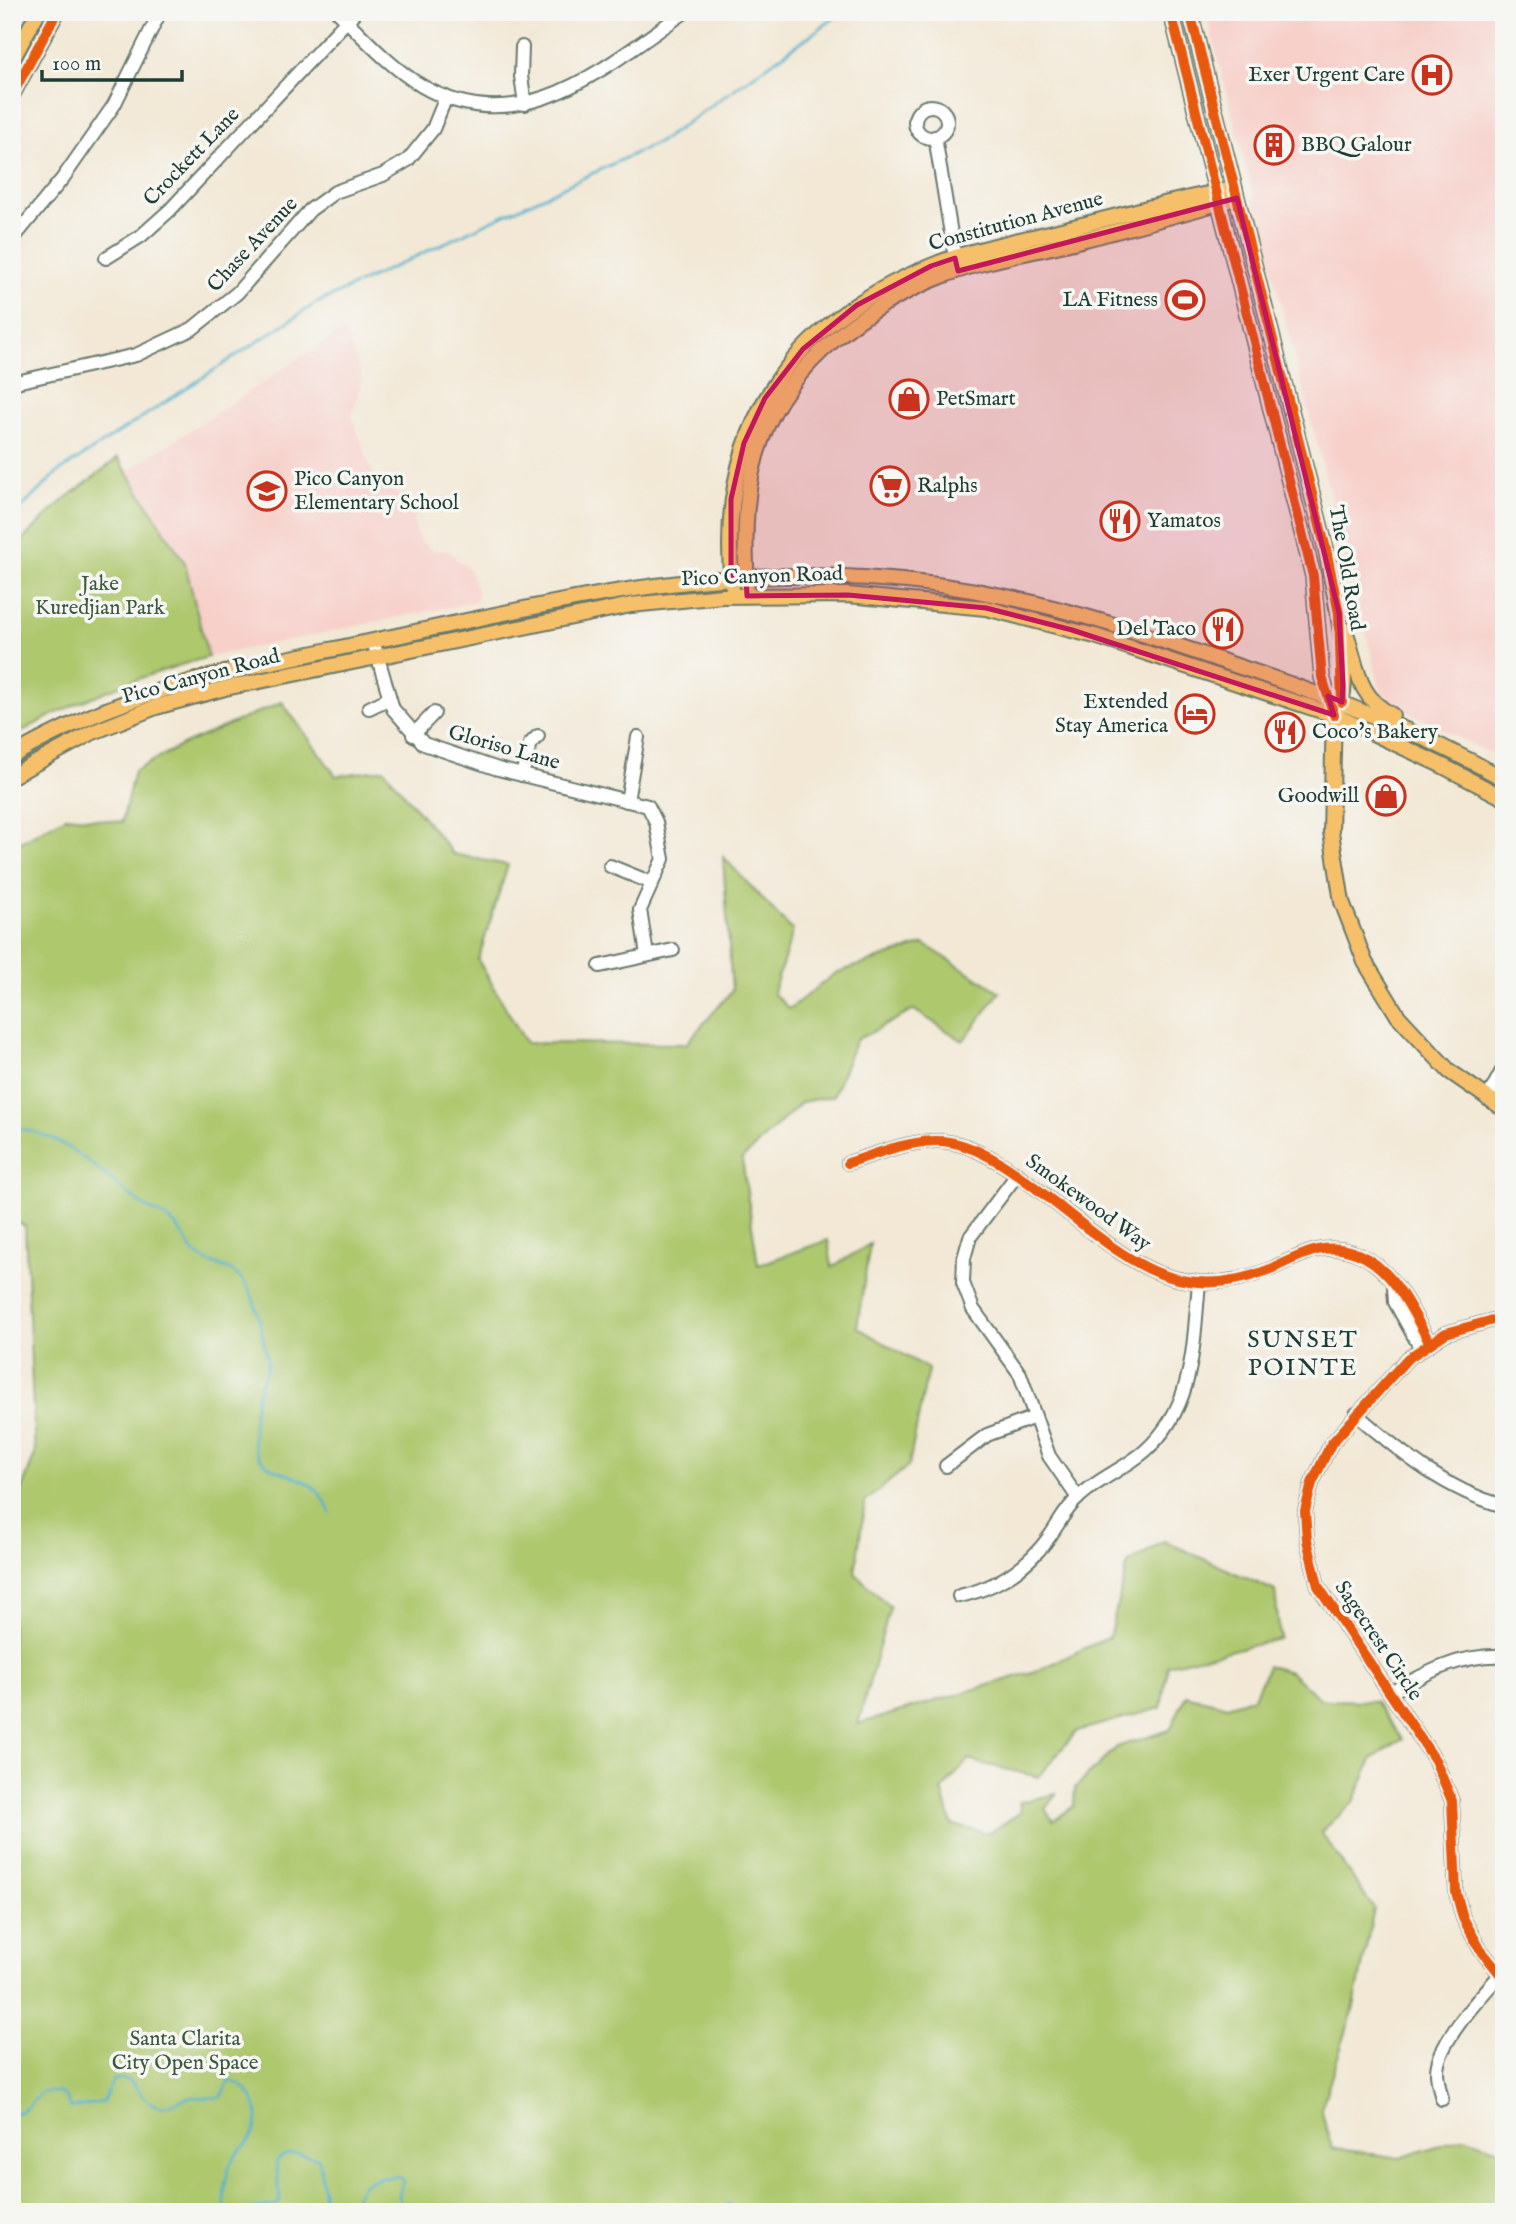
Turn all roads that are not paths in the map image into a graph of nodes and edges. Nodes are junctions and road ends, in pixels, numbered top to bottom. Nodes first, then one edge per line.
1 (38, 12) edge
2 (57, 12) edge
3 (160, 12) edge
4 (1171, 12) edge
5 (1190, 12) edge
6 (681, 14) edge
7 (346, 15) edge
8 (522, 47) dead end
9 (12, 61) edge
10 (12, 95) edge
11 (446, 97) junction
12 (525, 104) junction
13 (935, 137) dead end
14 (1236, 193) junction
15 (1219, 197) junction
16 (12, 240) edge
17 (106, 258) dead end
18 (956, 264) junction
19 (12, 383) edge
20 (746, 578) junction
21 (731, 579) junction
22 (740, 596) junction
23 (1339, 613) junction
24 (375, 648) junction
25 (1328, 696) junction
26 (388, 699) junction
27 (1342, 702) junction
28 (369, 708) dead end
29 (433, 713) dead end
30 (1334, 715) junction
31 (413, 735) junction
32 (538, 736) dead end
33 (638, 737) dead end
34 (1446, 748) junction
35 (12, 756) edge
36 (522, 775) junction
37 (12, 776) edge
38 (1504, 779) edge
39 (1504, 798) edge
40 (627, 801) junction
41 (610, 866) dead end
42 (652, 883) junction
43 (673, 950) dead end
44 (647, 955) junction
45 (600, 965) dead end
46 (1504, 1067) edge
47 (1486, 1099) junction
48 (1504, 1109) edge
49 (848, 1163) dead end
50 (1016, 1175) junction
51 (1199, 1283) junction
52 (1504, 1317) edge
53 (1425, 1345) junction
54 (1356, 1414) junction
55 (1035, 1417) junction
56 (946, 1466) dead end
57 (1077, 1498) junction
58 (1504, 1506) edge
59 (959, 1596) dead end
60 (1504, 1656) edge
61 (1390, 1693) junction
62 (1502, 1977) edge
63 (1441, 2099) dead end

1 - 9 main road
2 - 10 main road
3 - 16 street
4 - 15 main road, The Old Road
5 - 14 main road, The Old Road
6 - 12 street
7 - 11 street
7 - 17 street, Crockett Lane
8 - 12 street
11 - 12 street
11 - 19 street, Chase Avenue
13 - 18 street
14 - 15 main road, Constitution Avenue
14 - 23 main road, The Old Road
15 - 18 main road, Constitution Avenue
15 - 25 main road, The Old Road
18 - 20 main road, Constitution Avenue
18 - 21 main road, Constitution Avenue
20 - 21 main road, Pico Canyon Road
20 - 22 main road, Constitution Avenue
20 - 25 main road, Pico Canyon Road
21 - 22 main road, Constitution Avenue
21 - 24 main road, Pico Canyon Road
22 - 24 main road, Pico Canyon Road
22 - 30 main road, Pico Canyon Road
23 - 27 main road, The Old Road
23 - 34 main road
24 - 26 street, Gloriso Lane
24 - 35 main road, Pico Canyon Road
24 - 37 main road, Pico Canyon Road
25 - 27 main road, Pico Canyon Road
25 - 30 main road, The Old Road
26 - 28 street
26 - 31 street, Gloriso Lane
27 - 30 main road, The Old Road
27 - 34 main road, Pico Canyon Road
29 - 31 street
30 - 39 main road, Pico Canyon Road
30 - 47 main road, The Old Road
31 - 36 street, Gloriso Lane
32 - 36 street
33 - 40 street
34 - 38 main road, Pico Canyon Road
36 - 40 street, Gloriso Lane
40 - 42 street, Gloriso Lane
41 - 42 street
42 - 44 street
43 - 44 street
44 - 45 street
46 - 47 street
47 - 48 main road, The Old Road
49 - 50 street, Smokewood Way
50 - 51 street, Smokewood Way
50 - 55 street
51 - 53 street, Smokewood Way
51 - 57 street
52 - 53 street, Sagecrest Circle
53 - 54 street, Sagecrest Circle
54 - 58 street
54 - 61 street, Sagecrest Circle
55 - 56 street
55 - 57 street
57 - 59 street
60 - 61 street
61 - 62 street, Sagecrest Circle
62 - 63 street

